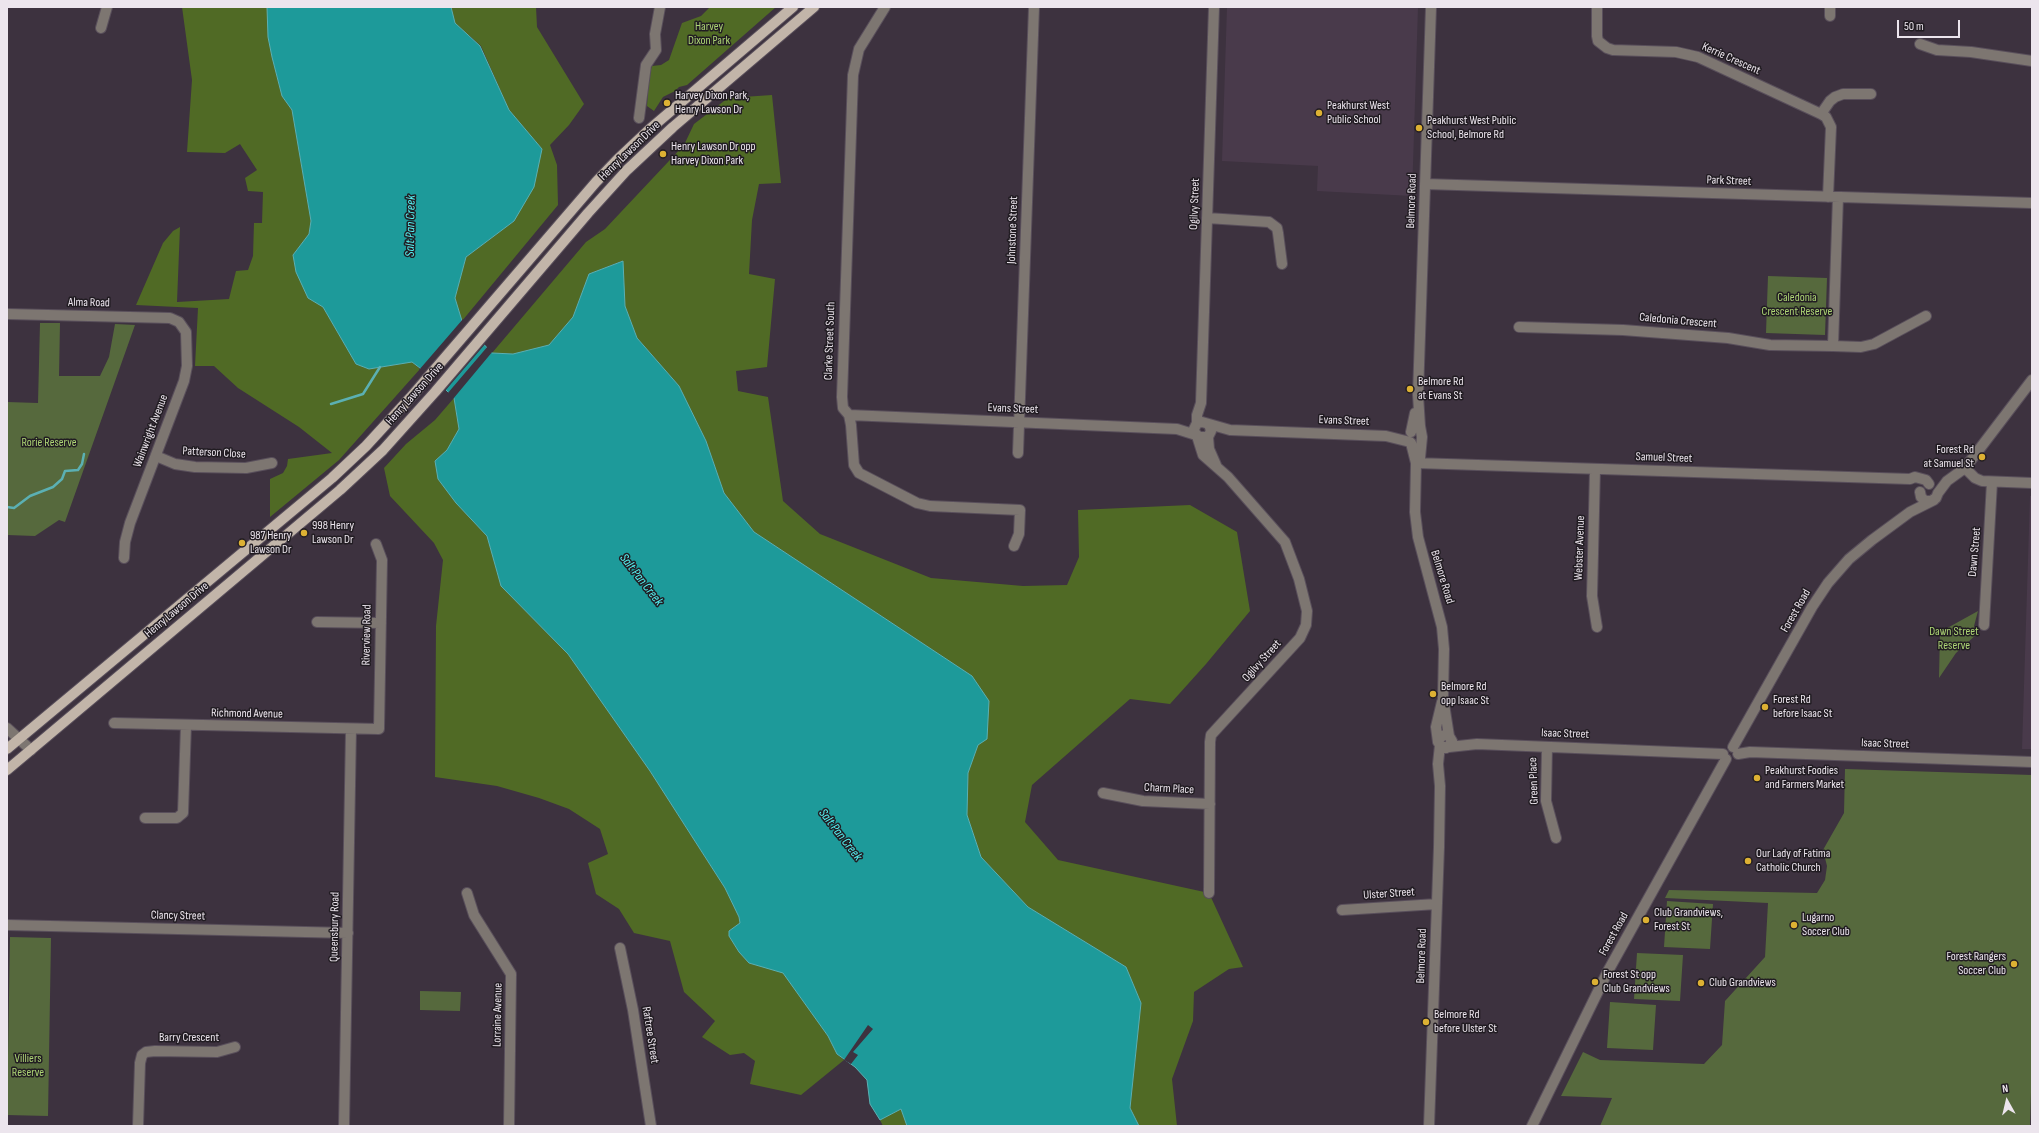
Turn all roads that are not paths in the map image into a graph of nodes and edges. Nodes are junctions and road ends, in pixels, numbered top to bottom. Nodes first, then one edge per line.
1 (106, 7) edge
2 (660, 7) edge
3 (793, 7) edge
4 (814, 7) edge
5 (885, 7) edge
6 (1034, 7) edge
7 (1214, 7) edge
8 (1431, 7) edge
9 (1596, 7) edge
10 (101, 28) dead end
11 (1920, 44) dead end
12 (2032, 62) edge
13 (1871, 94) dead end
14 (1821, 114) junction
15 (639, 118) dead end
16 (1425, 184) junction
17 (1833, 197) junction
18 (2032, 203) edge
19 (1207, 218) junction
20 (1282, 264) dead end
21 (7, 314) edge
22 (1926, 316) dead end
23 (170, 318) joint
24 (1519, 327) dead end
25 (1833, 346) junction
26 (2032, 380) edge
27 (849, 415) junction
28 (1020, 422) junction
29 (1202, 424) junction
30 (1177, 429) junction
31 (1230, 430) junction
32 (1196, 435) junction
33 (1209, 436) junction
34 (1414, 437) junction
35 (1018, 454) dead end
36 (156, 456) junction
37 (272, 463) dead end
38 (1416, 463) junction
39 (1216, 465) junction
40 (1965, 468) junction
41 (1595, 469) junction
42 (1947, 481) junction
43 (1992, 482) junction
44 (2032, 483) edge
45 (1925, 488) junction
46 (1936, 496) junction
47 (1910, 512) junction
48 (376, 544) dead end
49 (1014, 546) dead end
50 (124, 558) dead end
51 (317, 622) dead end
52 (381, 623) junction
53 (1984, 625) dead end
54 (1598, 627) dead end
55 (114, 723) dead end
56 (186, 725) junction
57 (7, 728) edge
58 (351, 729) junction
59 (379, 729) joint
60 (20, 738) junction
61 (1445, 743) junction
62 (1546, 747) junction
63 (7, 749) edge
64 (31, 750) junction
65 (1736, 750) junction
66 (1724, 756) junction
67 (2032, 762) edge
68 (7, 770) edge
69 (1103, 793) dead end
70 (1210, 804) junction
71 (145, 818) dead end
72 (1556, 838) dead end
73 (467, 893) dead end
74 (1209, 893) dead end
75 (1437, 904) junction
76 (1342, 910) dead end
77 (7, 925) edge
78 (348, 933) junction
79 (620, 948) dead end
80 (235, 1047) dead end
81 (138, 1126) edge
82 (344, 1126) edge
83 (509, 1126) edge
84 (651, 1126) edge
85 (1429, 1126) edge
86 (1532, 1126) edge

1 - 10 street
2 - 15 street
3 - 60 main road, Henry Lawson Drive
4 - 64 main road, Henry Lawson Drive
5 - 27 street, Clarke Street South
6 - 28 street, Johnstone Street
7 - 19 street, Ogilvy Street
8 - 16 street, Belmore Road
9 - 14 street, Kerrie Crescent
11 - 12 street
13 - 14 street
14 - 17 street
16 - 17 street, Park Street
16 - 34 street, Belmore Road
17 - 18 street, Park Street
17 - 25 street
19 - 20 street
19 - 29 street, Ogilvy Street
21 - 23 street, Alma Road
22 - 25 street, Caledonia Crescent
23 - 36 street, Wainwright Avenue
24 - 25 street, Caledonia Crescent
26 - 40 street, Forest Road
27 - 28 street, Evans Street
27 - 49 street, Clarke Street South
28 - 30 street, Evans Street
28 - 35 street, Johnstone Street
29 - 30 street, Evans Street
29 - 31 street, Evans Street
29 - 32 street
29 - 33 street
30 - 32 street, Evans Street
31 - 33 street, Evans Street
31 - 34 street, Evans Street
32 - 33 street
32 - 39 street, Ogilvy Street
33 - 39 street, Ogilvy Street
34 - 38 street, Belmore Road
36 - 37 street, Patterson Close
36 - 50 street, Wainwright Avenue
38 - 41 street, Samuel Street
38 - 61 street, Belmore Road
39 - 70 street, Ogilvy Street
40 - 42 street, Forest Road
40 - 43 street
41 - 45 street, Samuel Street
41 - 54 street, Webster Avenue
42 - 45 street, Forest Road
42 - 46 street, Forest Road
43 - 44 street
43 - 53 street, Dawn Street
45 - 46 street
45 - 46 street
45 - 47 street, Forest Road
46 - 47 street, Forest Road
47 - 65 street, Forest Road
48 - 52 street, Riverview Road
51 - 52 street
52 - 59 street, Riverview Road
55 - 56 street, Richmond Avenue
56 - 58 street, Richmond Avenue
56 - 71 street
57 - 60 street
58 - 59 street, Richmond Avenue
58 - 78 street, Queensbury Road
60 - 63 main road, Henry Lawson Drive
60 - 64 street
61 - 62 street, Isaac Street
61 - 75 street, Belmore Road
62 - 66 street, Isaac Street
62 - 72 street, Green Place
64 - 68 main road, Henry Lawson Drive
65 - 66 street, Isaac Street
65 - 67 street, Isaac Street
66 - 86 street, Forest Road
69 - 70 street, Charm Place
70 - 74 street, Ogilvy Street
73 - 83 street, Lorraine Avenue
75 - 76 street, Ulster Street
75 - 85 street, Belmore Road
77 - 78 street, Clancy Street
78 - 82 street, Queensbury Road
79 - 84 street, Raftree Street
80 - 81 street, Barry Crescent

